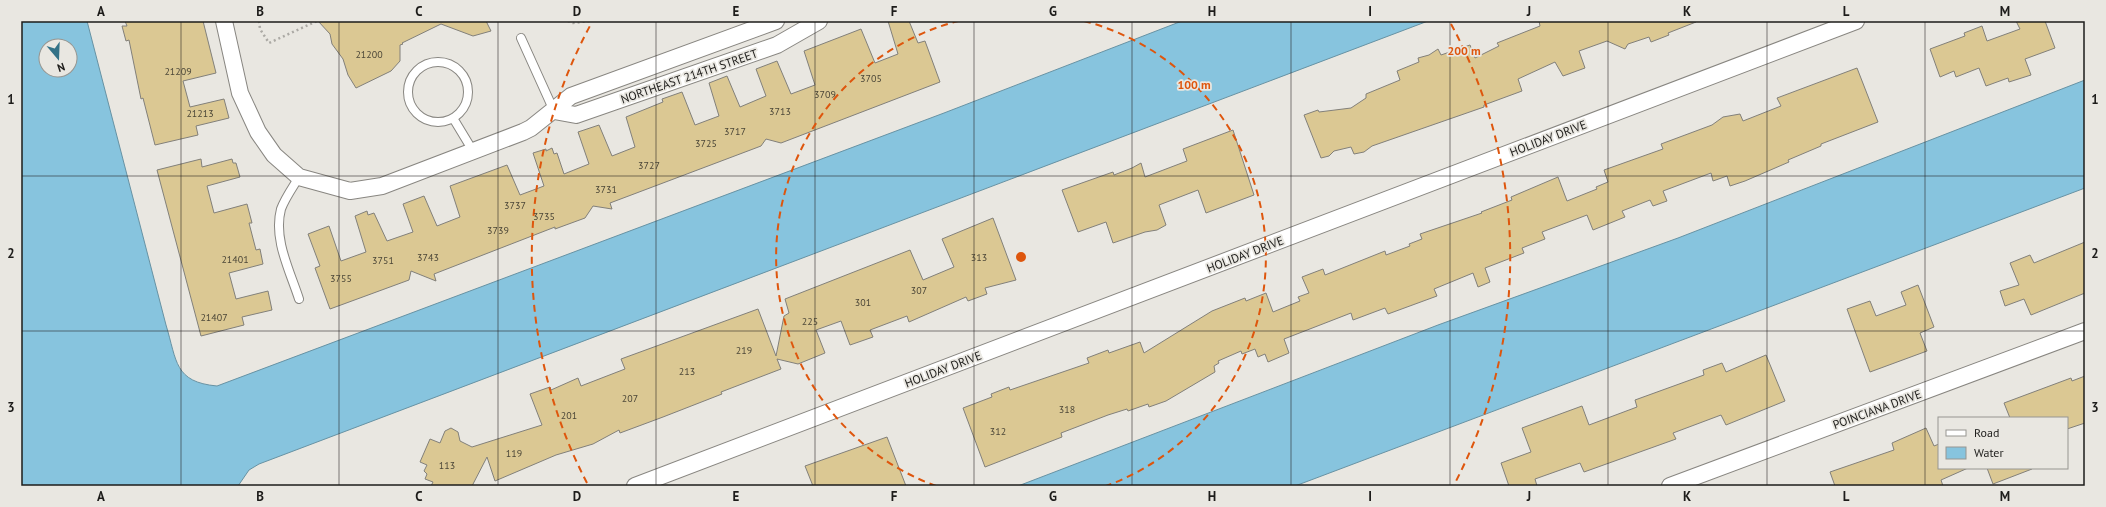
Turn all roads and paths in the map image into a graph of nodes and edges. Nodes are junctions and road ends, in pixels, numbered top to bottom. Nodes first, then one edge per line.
1 (224, 21) edge
2 (258, 21) edge
3 (317, 21) edge
4 (568, 21) edge
5 (590, 21) edge
6 (776, 21) edge
7 (818, 21) edge
8 (1856, 21) edge
9 (522, 38) dead end
10 (554, 111) junction
11 (453, 118) junction
12 (473, 151) junction
13 (299, 177) junction
14 (299, 299) dead end
15 (2085, 331) edge
16 (635, 486) edge
17 (1670, 486) edge

1 - 13 street
2 - 3 path
4 - 5 path
6 - 10 street, NORTHEAST 214TH STREET
7 - 10 street, NORTHEAST 214TH STREET
8 - 16 street, HOLIDAY DRIVE
9 - 10 lane
10 - 12 street, NORTHEAST 214TH STREET
11 - 11 lane
11 - 12 lane
12 - 13 street, NORTHEAST 214TH STREET
13 - 14 lane
15 - 17 street, POINCIANA DRIVE

